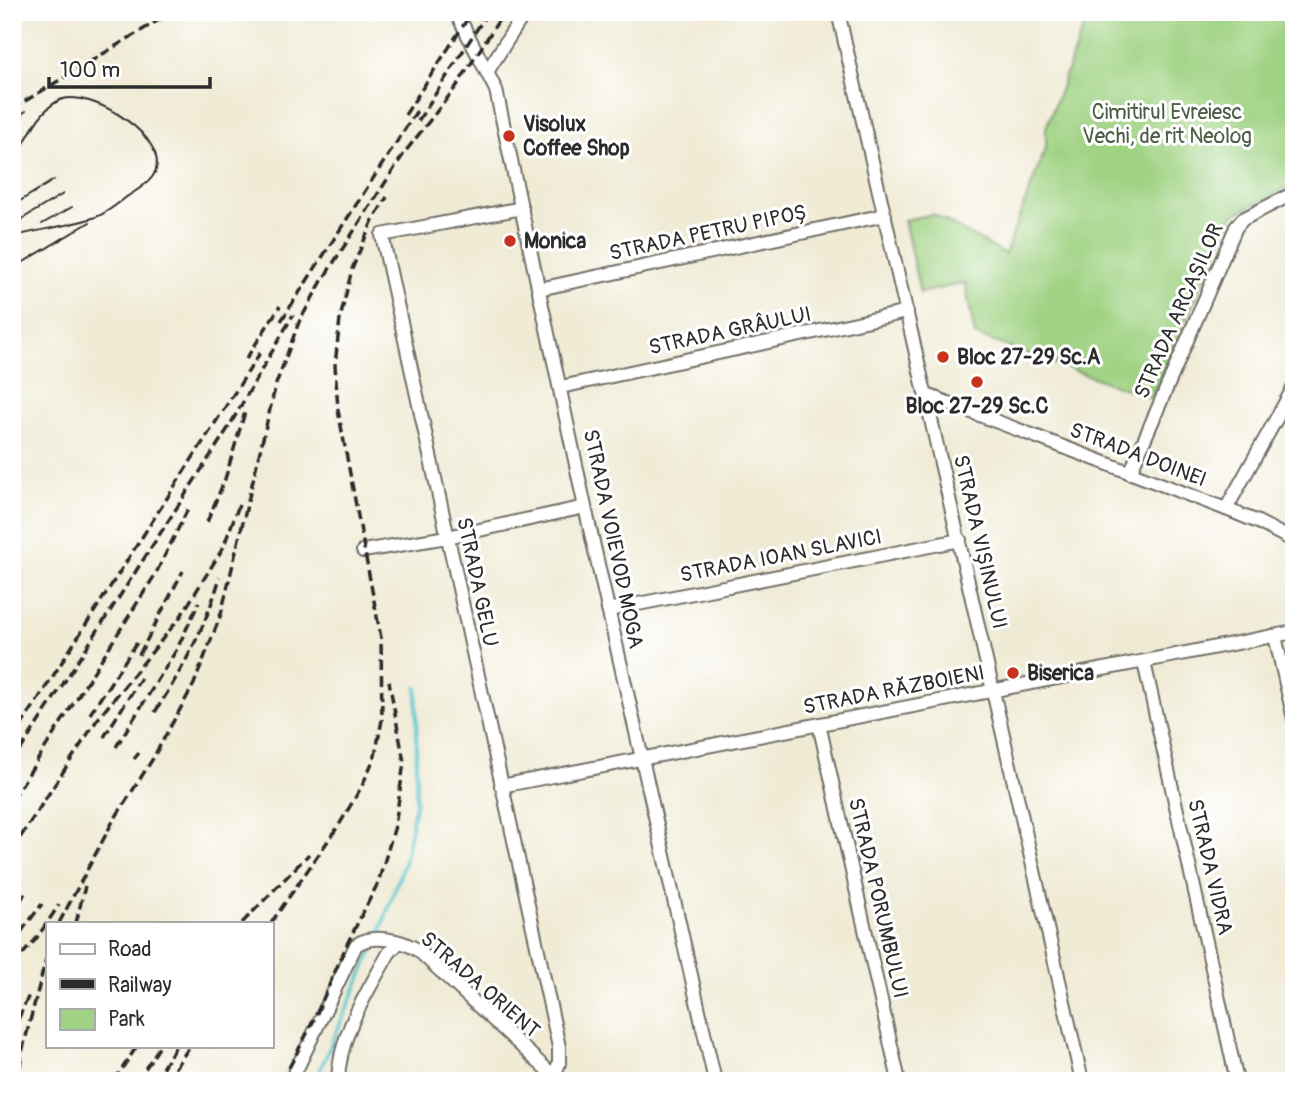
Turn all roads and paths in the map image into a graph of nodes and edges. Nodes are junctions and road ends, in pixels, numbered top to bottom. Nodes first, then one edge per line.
1 (456, 12) edge
2 (525, 12) edge
3 (838, 12) edge
4 (487, 72) junction
5 (1294, 193) edge
6 (522, 208) junction
7 (885, 215) junction
8 (539, 289) junction
9 (907, 312) junction
10 (561, 387) junction
11 (1294, 387) edge
12 (927, 395) junction
13 (1130, 473) junction
14 (586, 507) junction
15 (1227, 509) junction
16 (447, 537) junction
17 (960, 540) junction
18 (1294, 541) edge
19 (363, 551) dead end
20 (608, 610) junction
21 (1294, 632) edge
22 (1275, 636) junction
23 (1144, 662) junction
24 (994, 691) junction
25 (1294, 719) edge
26 (819, 724) junction
27 (641, 758) junction
28 (501, 786) junction
29 (395, 941) junction
30 (557, 1079) edge
31 (291, 1081) edge
32 (338, 1081) edge
33 (715, 1081) edge
34 (899, 1081) edge
35 (1082, 1081) edge
36 (1237, 1081) edge

1 - 4 street, STRADA VOIEVOD MOGA
2 - 4 street
3 - 7 street, STRADA VIȘINULUI
4 - 6 street, STRADA VOIEVOD MOGA
5 - 13 street, STRADA ARCAȘILOR
6 - 8 street, STRADA VOIEVOD MOGA
6 - 16 street, STRADA GELU
7 - 8 street, STRADA PETRU PIPOȘ
7 - 9 street, STRADA VIȘINULUI
8 - 10 street, STRADA VOIEVOD MOGA
9 - 10 street, STRADA GRÂULUI
9 - 12 street, STRADA VIȘINULUI
10 - 14 street, STRADA VOIEVOD MOGA
11 - 15 street
12 - 13 street, STRADA DOINEI
12 - 17 street, STRADA VIȘINULUI
13 - 15 street, STRADA DOINEI
14 - 16 street
14 - 20 street, STRADA VOIEVOD MOGA
15 - 18 street, STRADA DOINEI
16 - 19 street
16 - 28 street, STRADA GELU
17 - 20 street, STRADA IOAN SLAVICI
17 - 24 street, STRADA VIȘINULUI
20 - 27 street, STRADA VOIEVOD MOGA
21 - 22 street, STRADA RĂZBOIENI
22 - 23 street, STRADA RĂZBOIENI
22 - 25 street
23 - 24 street, STRADA RĂZBOIENI
23 - 36 street, STRADA VIDRA
24 - 26 street, STRADA RĂZBOIENI
24 - 35 street, STRADA VIȘINULUI
26 - 27 street, STRADA RĂZBOIENI
26 - 34 street, STRADA PORUMBULUI
27 - 28 street, STRADA RĂZBOIENI
27 - 33 street, STRADA VOIEVOD MOGA
28 - 30 street, STRADA GELU
29 - 30 street, STRADA ORIENT
29 - 31 street, STRADA ORIENT
29 - 32 street

